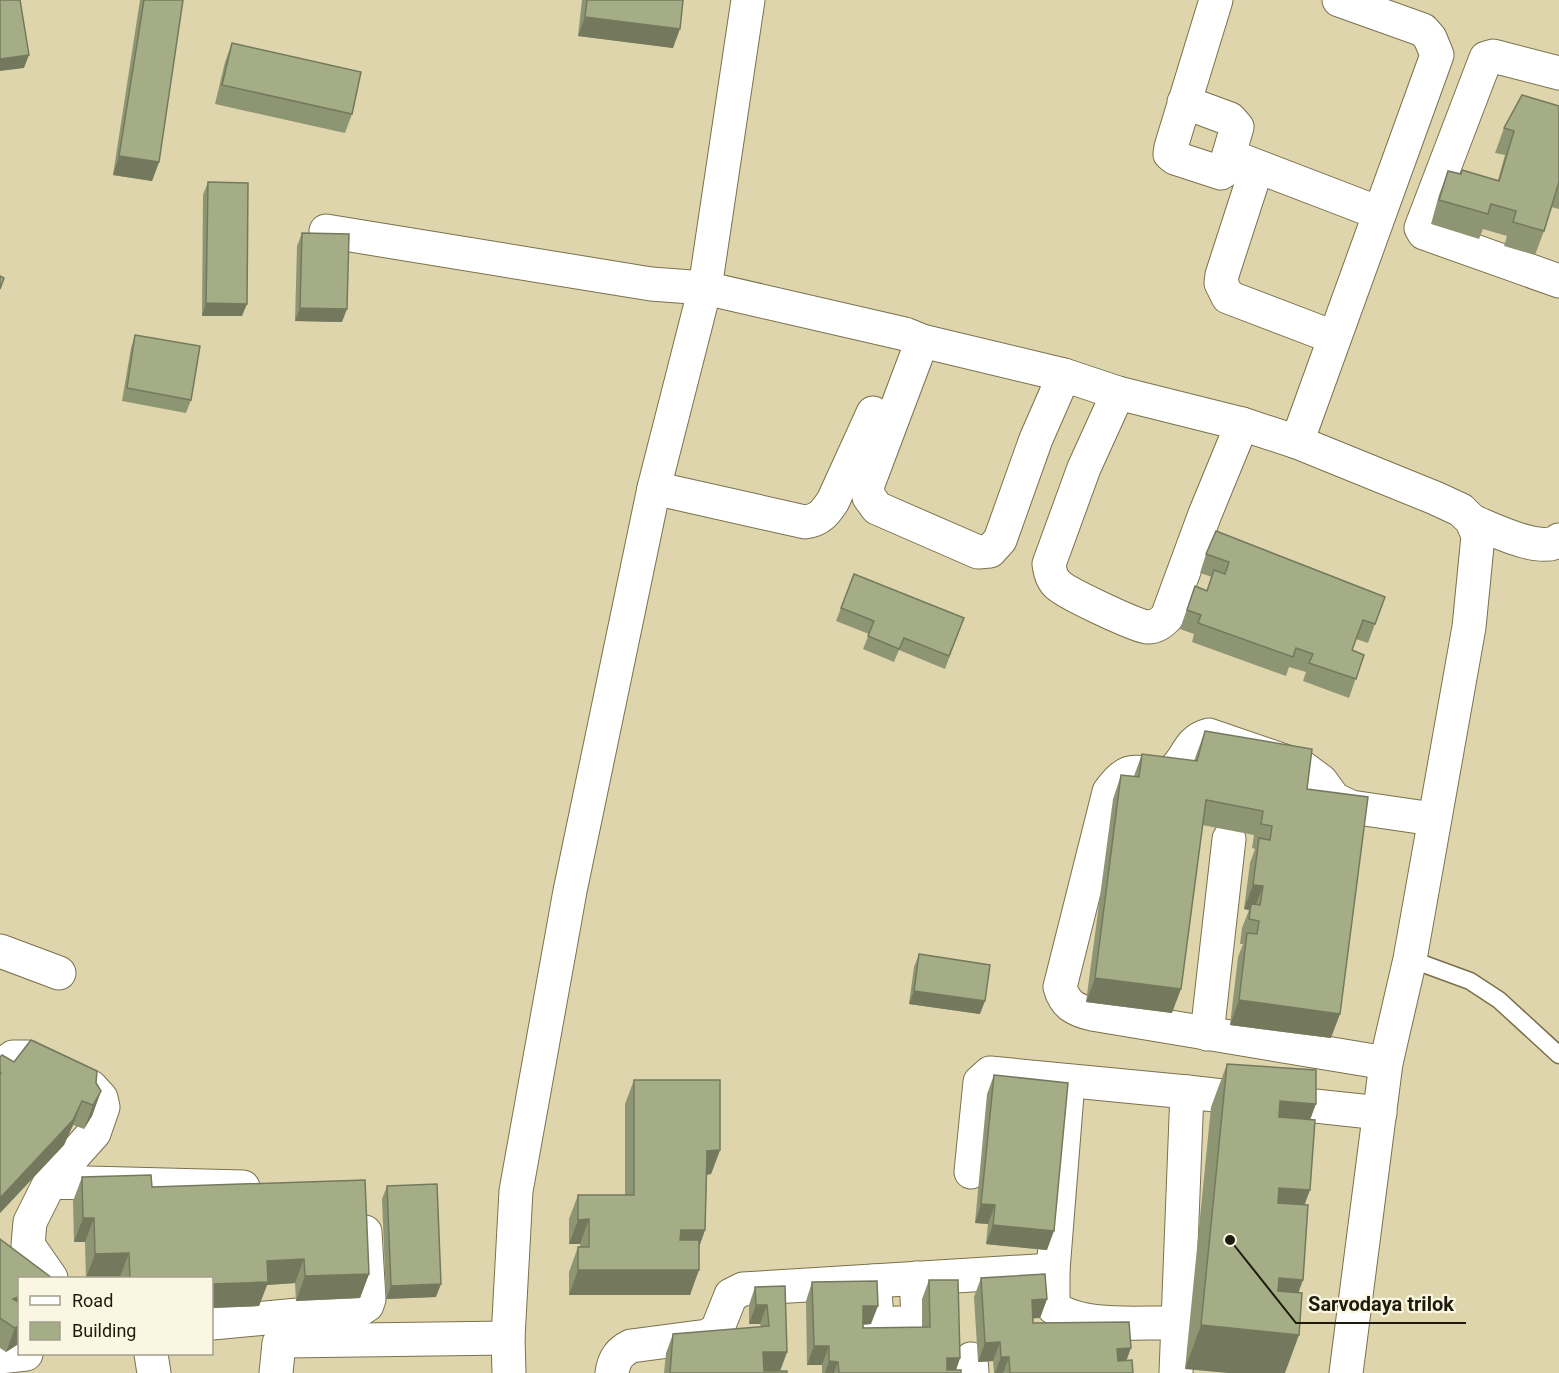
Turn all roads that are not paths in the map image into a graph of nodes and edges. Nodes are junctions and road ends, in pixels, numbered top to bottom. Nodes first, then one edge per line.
1 (748, 0) edge
2 (1215, 0) edge
3 (1339, 0) edge
4 (1559, 73) edge
5 (1184, 102) junction
6 (1243, 162) junction
7 (1379, 213) junction
8 (326, 231) edge
9 (1559, 281) edge
10 (705, 288) junction
11 (914, 337) junction
12 (1333, 338) junction
13 (1064, 375) junction
14 (1118, 393) junction
15 (1242, 424) junction
16 (1297, 442) junction
17 (654, 488) junction
18 (1472, 521) junction
19 (1559, 540) edge
20 (1433, 819) junction
21 (1229, 839) dead end
22 (0, 951) edge
23 (1410, 959) junction
24 (59, 973) dead end
25 (1207, 1034) junction
26 (1559, 1055) edge
27 (1386, 1064) junction
28 (0, 1067) edge
29 (1068, 1082) junction
30 (1187, 1092) junction
31 (1380, 1113) junction
32 (971, 1172) dead end
33 (50, 1182) junction
34 (276, 1188) edge
35 (362, 1199) edge
36 (1053, 1270) junction
37 (50, 1277) edge
38 (916, 1278) junction
39 (874, 1281) junction
40 (213, 1323) edge
41 (1176, 1323) junction
42 (508, 1338) junction
43 (18, 1354) edge
44 (151, 1355) edge
45 (0, 1357) edge
46 (154, 1373) edge
47 (276, 1373) edge
48 (509, 1373) edge
49 (612, 1373) edge
50 (1176, 1373) edge
51 (1346, 1373) edge

1 - 10 street
2 - 5 street
3 - 7 street
4 - 9 street
5 - 6 street
5 - 6 street
6 - 7 street
6 - 12 street
7 - 12 street
8 - 10 street
10 - 11 street
10 - 17 street
11 - 13 street
11 - 13 street
11 - 17 street
12 - 16 street
13 - 14 street
14 - 15 street
14 - 15 street
15 - 16 street
16 - 18 street
17 - 42 street
18 - 19 street
18 - 20 street
20 - 23 street
20 - 25 street
21 - 25 street
22 - 24 street
23 - 26 lane
23 - 27 street
25 - 27 street
27 - 31 street
28 - 33 street
29 - 30 street
29 - 32 street
29 - 36 street
30 - 31 street
30 - 41 street
31 - 51 street
33 - 34 street
33 - 37 street
35 - 40 street
36 - 38 street
36 - 41 street
38 - 39 street
38 - 39 street
39 - 49 street
41 - 50 street
42 - 47 street
42 - 48 street
43 - 45 street
44 - 46 street

